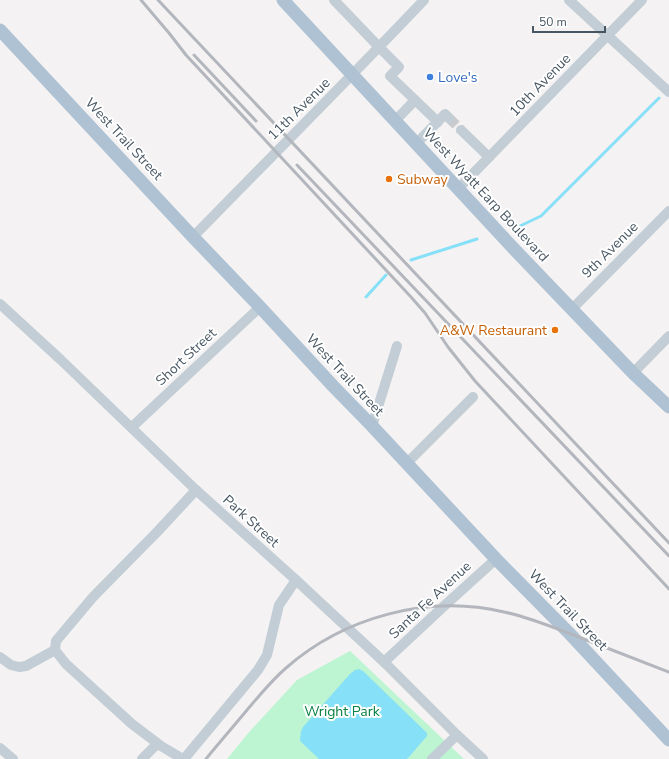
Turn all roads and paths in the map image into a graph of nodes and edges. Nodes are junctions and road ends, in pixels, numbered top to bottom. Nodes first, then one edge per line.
1 (283, 0) edge
2 (334, 0) edge
3 (424, 0) edge
4 (569, 0) edge
5 (642, 0) edge
6 (0, 30) edge
7 (607, 35) junction
8 (379, 48) junction
9 (352, 75) junction
10 (669, 92) edge
11 (415, 100) junction
12 (449, 118) dead end
13 (395, 121) junction
14 (438, 122) junction
15 (461, 130) tunnel mouth
16 (416, 144) junction
17 (489, 157) junction
18 (458, 189) junction
19 (669, 211) edge
20 (193, 236) junction
21 (0, 304) edge
22 (260, 306) junction
23 (572, 309) junction
24 (669, 336) edge
25 (397, 346) dead end
26 (633, 373) junction
27 (473, 397) dead end
28 (669, 407) edge
29 (372, 426) junction
30 (132, 427) junction
31 (406, 464) junction
32 (196, 490) junction
33 (496, 559) junction
34 (296, 580) junction
35 (55, 650) junction
36 (0, 657) edge
37 (384, 662) junction
38 (457, 735) junction
39 (669, 740) edge
40 (157, 744) junction
41 (0, 748) edge
42 (14, 759) edge
43 (142, 759) edge
44 (184, 759) edge
45 (432, 759) edge
46 (483, 759) edge

1 - 9 main road, West Wyatt Earp Boulevard
2 - 8 street
3 - 8 street, 11th Avenue
4 - 7 street
5 - 7 street, 10th Avenue
6 - 20 main road, West Trail Street
7 - 10 street
7 - 17 street, 10th Avenue
8 - 9 street, 11th Avenue
8 - 11 street
9 - 13 main road, West Wyatt Earp Boulevard
9 - 20 street, 11th Avenue
11 - 13 street
11 - 14 street
12 - 14 street
13 - 16 main road, West Wyatt Earp Boulevard
14 - 16 street
15 - 17 street
16 - 18 main road, West Wyatt Earp Boulevard
17 - 18 street, 10th Avenue
18 - 23 main road, West Wyatt Earp Boulevard
19 - 23 street, 9th Avenue
20 - 22 main road, West Trail Street
21 - 30 street, Park Street
22 - 29 main road, West Trail Street
22 - 30 street, Short Street
23 - 26 main road, West Wyatt Earp Boulevard
24 - 26 street
25 - 29 street
26 - 28 main road, West Wyatt Earp Boulevard
27 - 31 street
29 - 31 main road, West Trail Street
30 - 32 street, Park Street
31 - 33 main road, West Trail Street
32 - 34 street, Park Street
32 - 35 street
33 - 37 street, Santa Fe Avenue
33 - 39 main road, West Trail Street
34 - 37 street, Park Street
34 - 44 street
35 - 36 street
35 - 40 street
37 - 38 street, Park Street
38 - 45 street
38 - 46 street, Park Street
40 - 43 street
40 - 44 street
41 - 42 street

